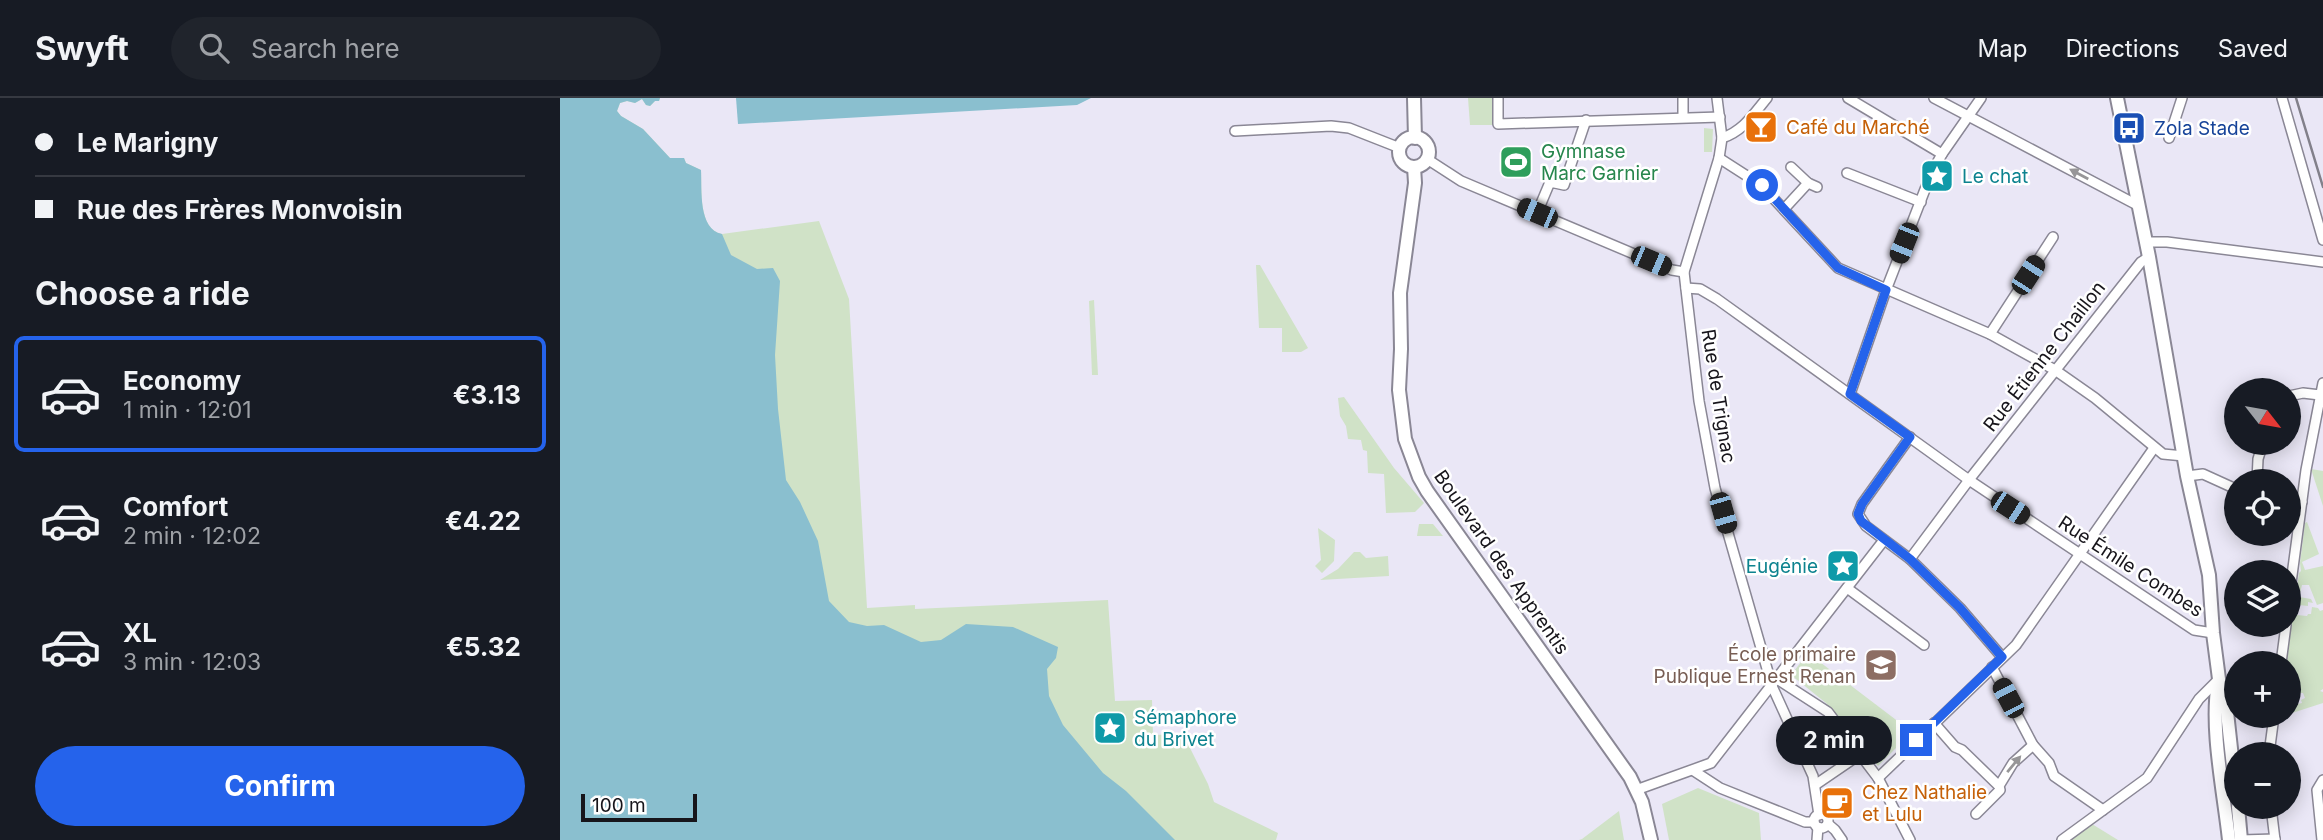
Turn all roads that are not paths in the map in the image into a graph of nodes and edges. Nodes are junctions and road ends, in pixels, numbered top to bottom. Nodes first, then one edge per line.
1 (1414, 98) edge
2 (1498, 98) edge
3 (1683, 98) edge
4 (1717, 98) edge
5 (1768, 98) edge
6 (1848, 98) edge
7 (1981, 98) edge
8 (2117, 98) edge
9 (2182, 98) edge
10 (2282, 98) edge
11 (1939, 99) edge
12 (1969, 116) junction
13 (1683, 117) junction
14 (1720, 117) junction
15 (1586, 120) junction
16 (1235, 131) dead end
17 (1415, 138) junction
18 (1722, 138) junction
19 (2169, 138) dead end
20 (1400, 148) junction
21 (1942, 154) junction
22 (1719, 158) junction
23 (1427, 159) junction
24 (1414, 167) junction
25 (1791, 167) dead end
26 (1847, 173) dead end
27 (1921, 202) junction
28 (2139, 206) junction
29 (1785, 208) junction
30 (1537, 213) junction
31 (2053, 237) dead end
32 (2323, 240) edge
33 (2146, 242) junction
34 (2149, 257) junction
35 (2323, 262) edge
36 (1684, 272) junction
37 (1686, 288) junction
38 (1886, 290) junction
39 (1990, 334) junction
40 (2054, 370) junction
41 (2323, 383) edge
42 (2301, 393) edge
43 (1850, 394) junction
44 (2320, 395) junction
45 (1910, 437) junction
46 (2154, 447) junction
47 (2184, 456) junction
48 (2187, 475) junction
49 (1969, 480) junction
50 (2224, 484) edge
51 (2302, 502) joint
52 (2301, 508) edge
53 (1884, 540) junction
54 (2078, 553) junction
55 (1910, 559) junction
56 (1847, 588) junction
57 (2213, 633) junction
58 (1924, 645) dead end
59 (2002, 657) junction
60 (1992, 667) junction
61 (2219, 679) junction
62 (1774, 682) junction
63 (1934, 723) junction
64 (2230, 742) edge
65 (2033, 745) junction
66 (1859, 755) junction
67 (1694, 771) junction
68 (1878, 778) junction
69 (2323, 780) edge
70 (1815, 785) junction
71 (1999, 786) junction
72 (1636, 790) junction
73 (2103, 810) junction
74 (1976, 814) dead end
75 (2239, 819) edge
76 (2272, 819) edge
77 (1820, 822) junction
78 (2275, 839) edge
79 (1651, 840) edge
80 (1816, 840) edge
81 (1842, 840) edge
82 (1910, 840) edge
83 (2062, 840) edge
84 (2229, 840) edge
85 (2241, 840) edge
86 (2322, 840) edge

1 - 17 main road
2 - 15 street
3 - 13 street
4 - 14 street, Rue de Trignac
5 - 18 street
6 - 21 street
7 - 12 street
8 - 28 main road
9 - 19 street
10 - 32 street
11 - 12 street
12 - 21 street
28 -> 12 street
13 - 14 street
13 - 15 street
14 - 18 street, Rue de Trignac
15 - 30 street
16 - 20 street
17 - 20 main road
17 - 23 main road
18 - 22 street, Rue de Trignac
20 - 24 main road
21 - 27 street
22 - 29 street
22 - 36 street, Rue de Trignac
23 - 24 main road
23 - 30 street
24 - 72 main road, Boulevard des Apprentis
25 - 29 street
26 - 27 street
27 - 38 street
28 - 33 main road
29 - 38 street
30 - 36 street
31 - 39 street
33 - 34 main road
33 - 35 street
34 - 40 street, Rue Étienne Chaillon
34 - 47 main road
36 - 37 street, Rue de Trignac
37 - 43 street, Rue Émile Combes
37 - 62 street, Rue de Trignac
38 - 39 street
38 - 43 street
39 - 40 street
40 - 46 street
40 - 49 street, Rue Étienne Chaillon
41 - 44 street
42 - 44 street
43 - 45 street, Rue Émile Combes
44 - 51 street
45 - 49 street, Rue Émile Combes
45 - 53 street
46 - 47 street
46 - 54 street
47 - 48 main road
48 - 50 street
48 - 57 main road
49 - 54 street, Rue Émile Combes
49 - 55 street, Rue Étienne Chaillon
51 - 52 street
53 - 55 street
53 - 56 street
54 - 57 street, Rue Émile Combes
54 - 59 street
55 - 59 street
56 - 58 street
56 - 62 street
57 - 61 main road
59 - 60 street
60 - 63 street
60 - 65 street
61 - 64 main road
61 - 73 street
61 - 84 main road
62 - 66 street
62 - 67 street
62 - 70 street, Rue de Trignac
63 - 68 street
63 - 71 street
71 -> 65 street
65 - 73 street
66 - 68 street
66 - 70 street
67 - 72 street
67 - 77 street
68 - 82 street
69 - 86 street
70 - 77 street, Rue de Trignac
71 - 74 street
72 - 79 main road, Boulevard des Apprentis
73 - 83 street
75 - 85 main road
76 - 78 street
77 - 80 street, Rue de Trignac
77 - 81 street
78 - 85 street

